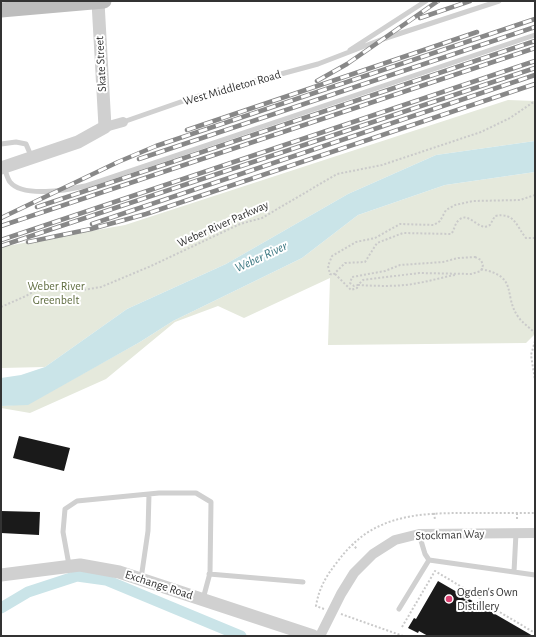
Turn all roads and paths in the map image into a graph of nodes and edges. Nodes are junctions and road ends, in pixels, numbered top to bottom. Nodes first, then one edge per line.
1 (100, 1) edge
2 (426, 1) edge
3 (499, 1) edge
4 (1, 10) edge
5 (535, 35) edge
6 (340, 56) junction
7 (535, 101) edge
8 (123, 122) joint
9 (105, 127) junction
10 (1, 144) edge
11 (32, 158) junction
12 (4, 171) edge
13 (1, 181) edge
14 (535, 195) edge
15 (535, 238) edge
16 (481, 269) junction
17 (335, 274) junction
18 (460, 274) junction
19 (342, 282) junction
20 (350, 283) junction
21 (358, 285) junction
22 (1, 307) edge
23 (535, 333) edge
24 (535, 341) edge
25 (535, 380) edge
26 (149, 494) junction
27 (434, 513) dead end
28 (517, 513) dead end
29 (434, 520) dead end
30 (517, 520) dead end
31 (516, 533) junction
32 (535, 533) edge
33 (419, 534) junction
34 (352, 544) dead end
35 (356, 548) dead end
36 (429, 560) junction
37 (69, 567) junction
38 (514, 572) junction
39 (209, 574) junction
40 (1, 575) edge
41 (535, 575) edge
42 (141, 580) junction
43 (303, 582) dead end
44 (203, 600) junction
45 (316, 606) dead end
46 (399, 609) dead end
47 (332, 611) junction
48 (402, 627) dead end
49 (535, 633) edge
50 (313, 636) edge
51 (320, 636) edge
52 (403, 636) edge

1 - 4 main road
1 - 9 street, Skate Street
2 - 6 lane, West Middleton Road
3 - 6 lane, West Middleton Road
5 - 12 lane
6 - 8 lane, West Middleton Road
7 - 22 path, Weber River Parkway
8 - 9 street
9 - 11 street
10 - 11 lane
11 - 12 street
12 - 13 lane
14 - 17 path
15 - 17 path
16 - 18 path
16 - 20 path
16 - 23 path
17 - 19 path
18 - 21 path
18 - 21 path
19 - 20 path
19 - 21 path
20 - 21 path
24 - 25 path
26 - 37 lane
26 - 39 lane
26 - 42 lane
27 - 29 path
28 - 30 path
31 - 32 street, Stockman Way
31 - 33 street, Stockman Way
31 - 38 lane
33 - 36 lane
33 - 47 street, Stockman Way
34 - 35 path
36 - 38 lane
36 - 46 lane
37 - 40 street, Exchange Road
37 - 42 street, Exchange Road
38 - 41 lane
39 - 43 lane
39 - 44 lane
42 - 44 street, Exchange Road
44 - 50 street, Exchange Road
45 - 47 path
47 - 51 street, Stockman Way
47 - 52 path
48 - 49 path

